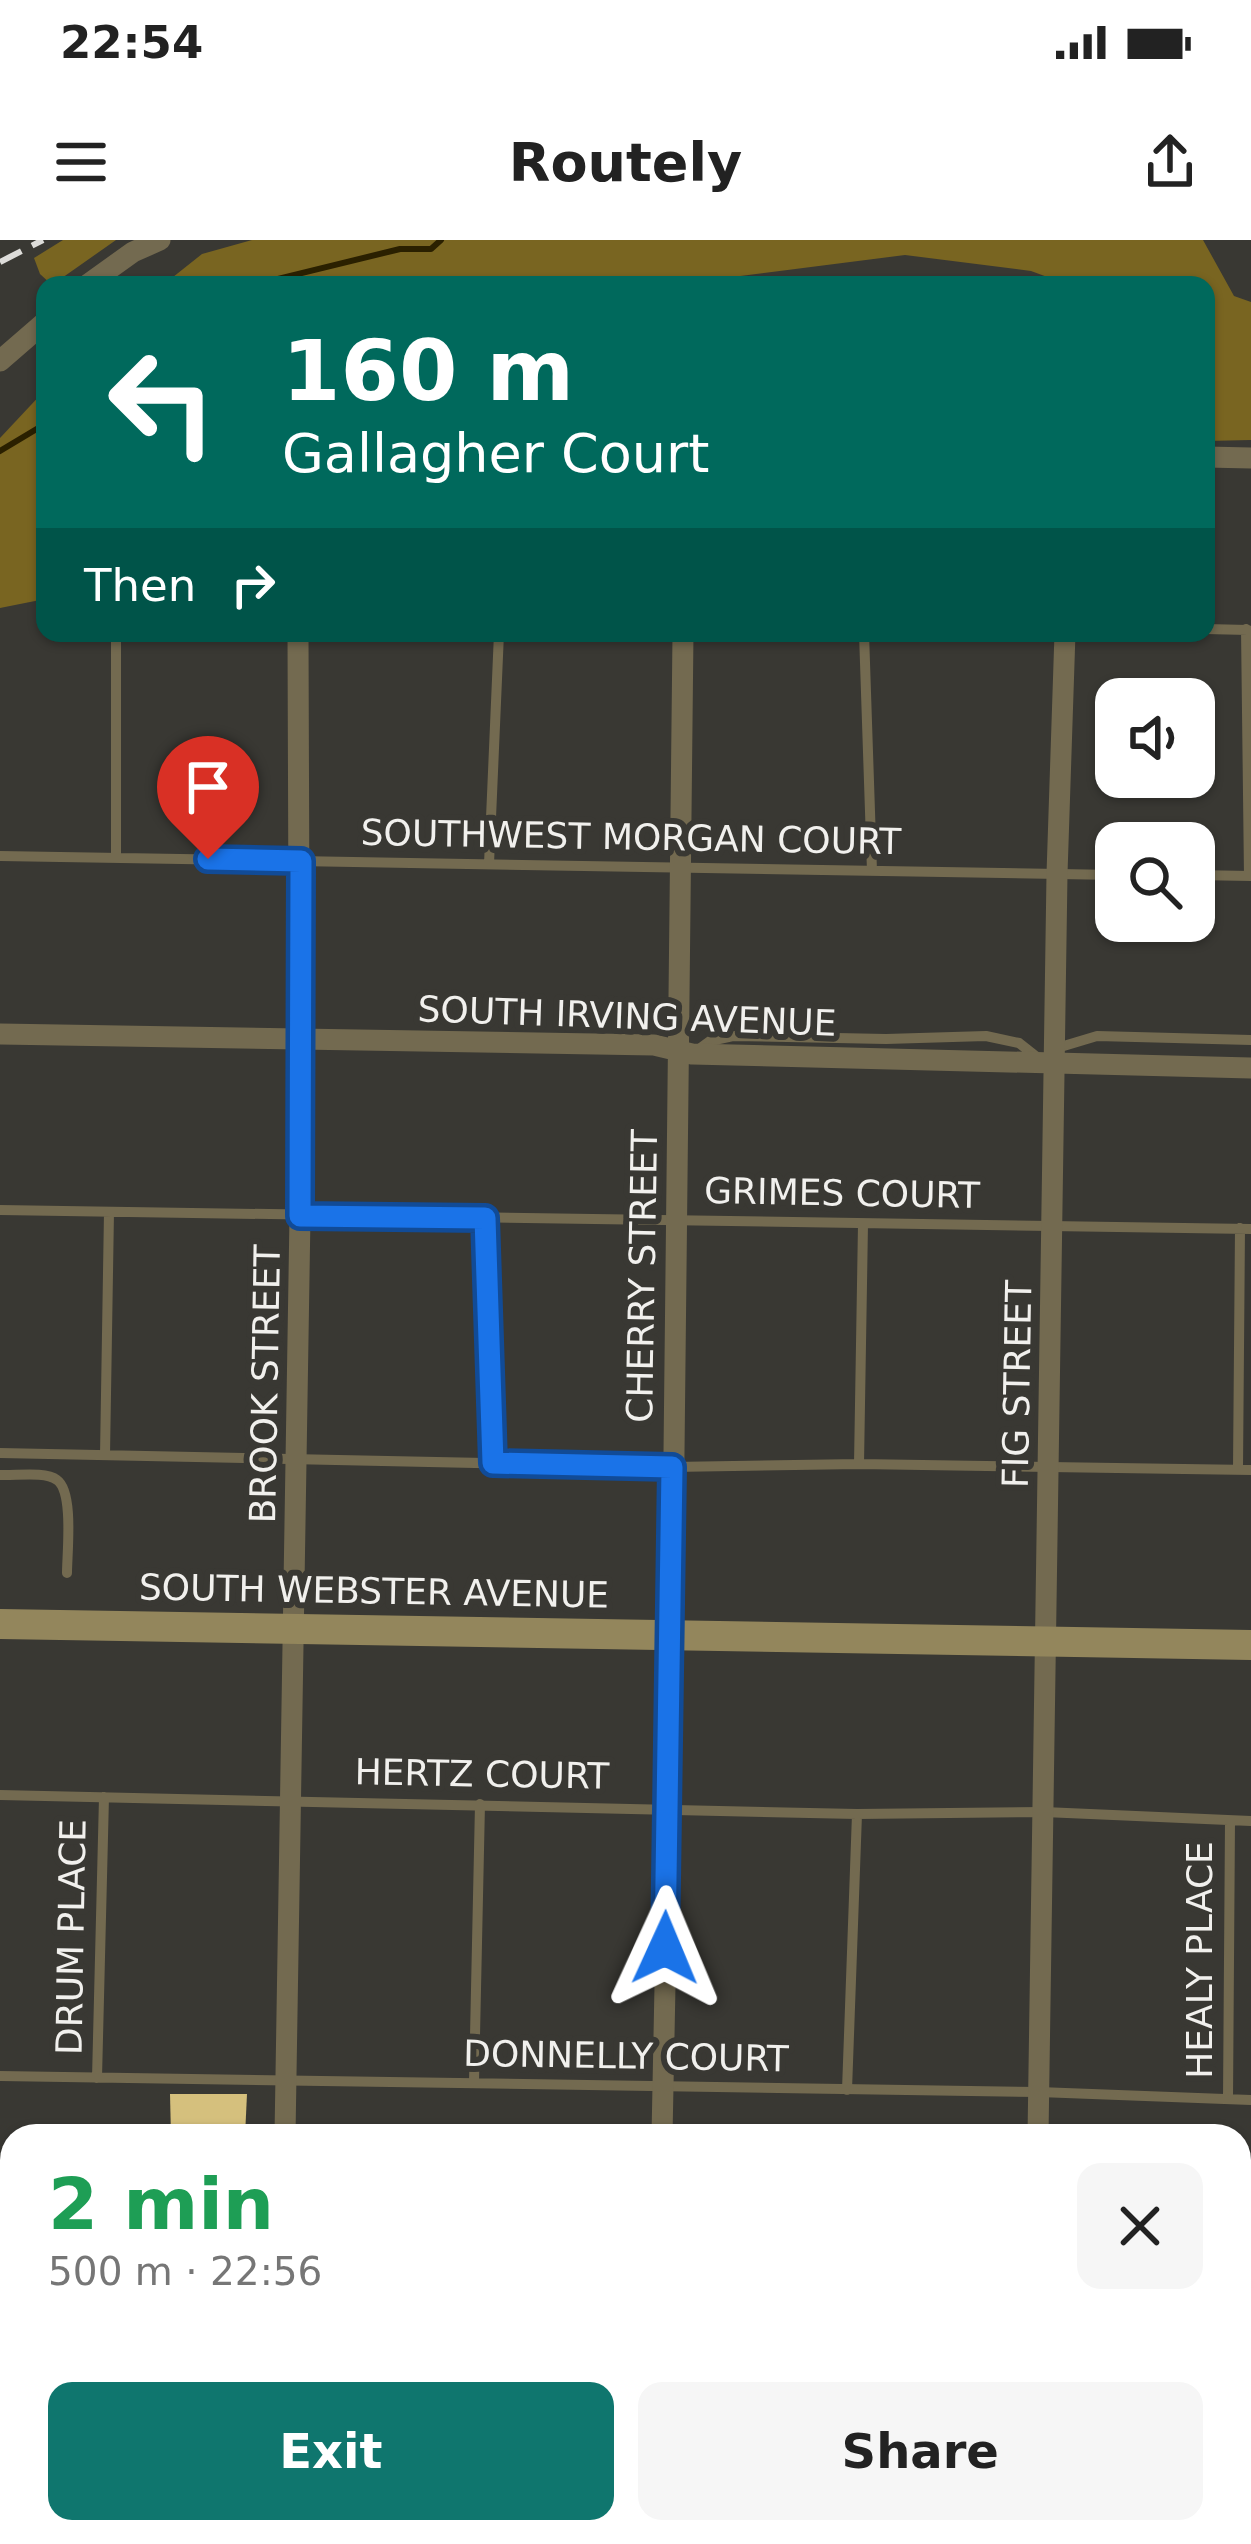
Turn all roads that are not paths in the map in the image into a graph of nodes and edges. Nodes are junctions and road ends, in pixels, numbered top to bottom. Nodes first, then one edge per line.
1 (160, 240) edge
2 (100, 276) edge
3 (36, 330) edge
4 (0, 361) edge
5 (1215, 458) edge
6 (1251, 458) edge
7 (1215, 629) edge
8 (1248, 630) edge
9 (116, 642) edge
10 (298, 642) edge
11 (499, 642) edge
12 (682, 642) edge
13 (863, 642) edge
14 (1065, 642) edge
15 (0, 856) edge
16 (116, 857) junction
17 (301, 861) junction
18 (489, 864) junction
19 (681, 866) junction
20 (872, 871) junction
21 (1058, 874) junction
22 (1095, 875) edge
23 (1215, 875) edge
24 (1250, 876) edge
25 (0, 1034) edge
26 (300, 1037) junction
27 (1251, 1040) edge
28 (686, 1053) junction
29 (1052, 1058) junction
30 (1251, 1068) edge
31 (0, 1210) edge
32 (110, 1212) junction
33 (300, 1216) junction
34 (485, 1218) junction
35 (677, 1220) junction
36 (863, 1224) junction
37 (1053, 1226) junction
38 (1246, 1229) edge
39 (0, 1453) edge
40 (106, 1455) junction
41 (298, 1459) junction
42 (493, 1463) junction
43 (860, 1464) junction
44 (672, 1467) junction
45 (1048, 1467) junction
46 (1245, 1470) edge
47 (0, 1475) edge
48 (68, 1573) dead end
49 (0, 1624) edge
50 (293, 1629) junction
51 (672, 1635) junction
52 (1045, 1642) junction
53 (1251, 1645) edge
54 (0, 1795) edge
55 (104, 1797) junction
56 (293, 1799) junction
57 (480, 1804) junction
58 (667, 1808) junction
59 (1044, 1812) junction
60 (856, 1814) junction
61 (1230, 1821) junction
62 (1251, 1821) edge
63 (0, 2076) edge
64 (97, 2078) junction
65 (286, 2080) junction
66 (473, 2082) junction
67 (664, 2087) junction
68 (847, 2090) junction
69 (1039, 2092) junction
70 (1228, 2099) junction
71 (1251, 2100) edge
72 (285, 2124) edge
73 (662, 2124) edge
74 (1038, 2124) edge

1 - 2 street
3 - 4 street
5 - 6 street
7 - 8 lane
8 - 24 lane
9 - 16 lane
10 - 17 street, BROOK STREET
11 - 18 lane
12 - 19 street, CHERRY STREET
13 - 20 lane
14 - 21 street, FIG STREET
15 - 16 lane, SOUTHWEST MORGAN COURT
16 - 17 lane, SOUTHWEST MORGAN COURT
17 - 18 lane, SOUTHWEST MORGAN COURT
17 - 26 street, BROOK STREET
18 - 19 lane, SOUTHWEST MORGAN COURT
19 - 20 lane, SOUTHWEST MORGAN COURT
19 - 28 street, CHERRY STREET
20 - 21 lane, SOUTHWEST MORGAN COURT
21 - 22 lane, SOUTHWEST MORGAN COURT
21 - 29 street, FIG STREET
23 - 24 lane
25 - 26 street, SOUTH IRVING AVENUE
26 - 28 street, SOUTH IRVING AVENUE
26 - 33 street, BROOK STREET
27 - 29 lane
28 - 29 street, SOUTH IRVING AVENUE
28 - 35 street, CHERRY STREET
29 - 30 street, SOUTH IRVING AVENUE
29 - 37 street, FIG STREET
31 - 32 lane, GRIMES COURT
32 - 33 lane, GRIMES COURT
32 - 40 lane
33 - 34 lane, GRIMES COURT
33 - 41 street, BROOK STREET
34 - 35 lane, GRIMES COURT
34 - 42 lane
35 - 36 lane, GRIMES COURT
35 - 44 street, CHERRY STREET
36 - 37 lane, GRIMES COURT
36 - 43 lane
37 - 38 lane, GRIMES COURT
37 - 45 street, FIG STREET
38 - 46 lane
39 - 40 lane
40 - 41 lane
41 - 42 lane
41 - 50 street, BROOK STREET
42 - 44 lane
43 - 44 lane
43 - 45 lane
44 - 51 street, CHERRY STREET
45 - 46 lane
45 - 52 street, FIG STREET
47 - 48 lane
49 - 50 street, SOUTH WEBSTER AVENUE
50 - 51 street, SOUTH WEBSTER AVENUE
50 - 56 street, BROOK STREET
51 - 52 street, SOUTH WEBSTER AVENUE
51 - 58 street, CHERRY STREET
52 - 53 street, SOUTH WEBSTER AVENUE
52 - 59 street, FIG STREET
54 - 55 lane, HERTZ COURT
55 - 56 lane, HERTZ COURT
55 - 64 lane, DRUM PLACE
56 - 57 lane, HERTZ COURT
56 - 65 street, BROOK STREET
57 - 58 lane, HERTZ COURT
57 - 66 lane
58 - 60 lane, HERTZ COURT
58 - 67 street, CHERRY STREET
59 - 60 lane, HERTZ COURT
59 - 61 lane, HERTZ COURT
59 - 69 street, FIG STREET
60 - 68 lane
61 - 62 lane, HERTZ COURT
61 - 70 lane, HEALY PLACE
63 - 64 lane, DONNELLY COURT
64 - 65 lane, DONNELLY COURT
65 - 66 lane, DONNELLY COURT
65 - 72 street, BROOK STREET
66 - 67 lane, DONNELLY COURT
67 - 68 lane, DONNELLY COURT
67 - 73 street, CHERRY STREET
68 - 69 lane, DONNELLY COURT
69 - 70 lane, DONNELLY COURT
69 - 74 street, FIG STREET
70 - 71 lane, DONNELLY COURT

